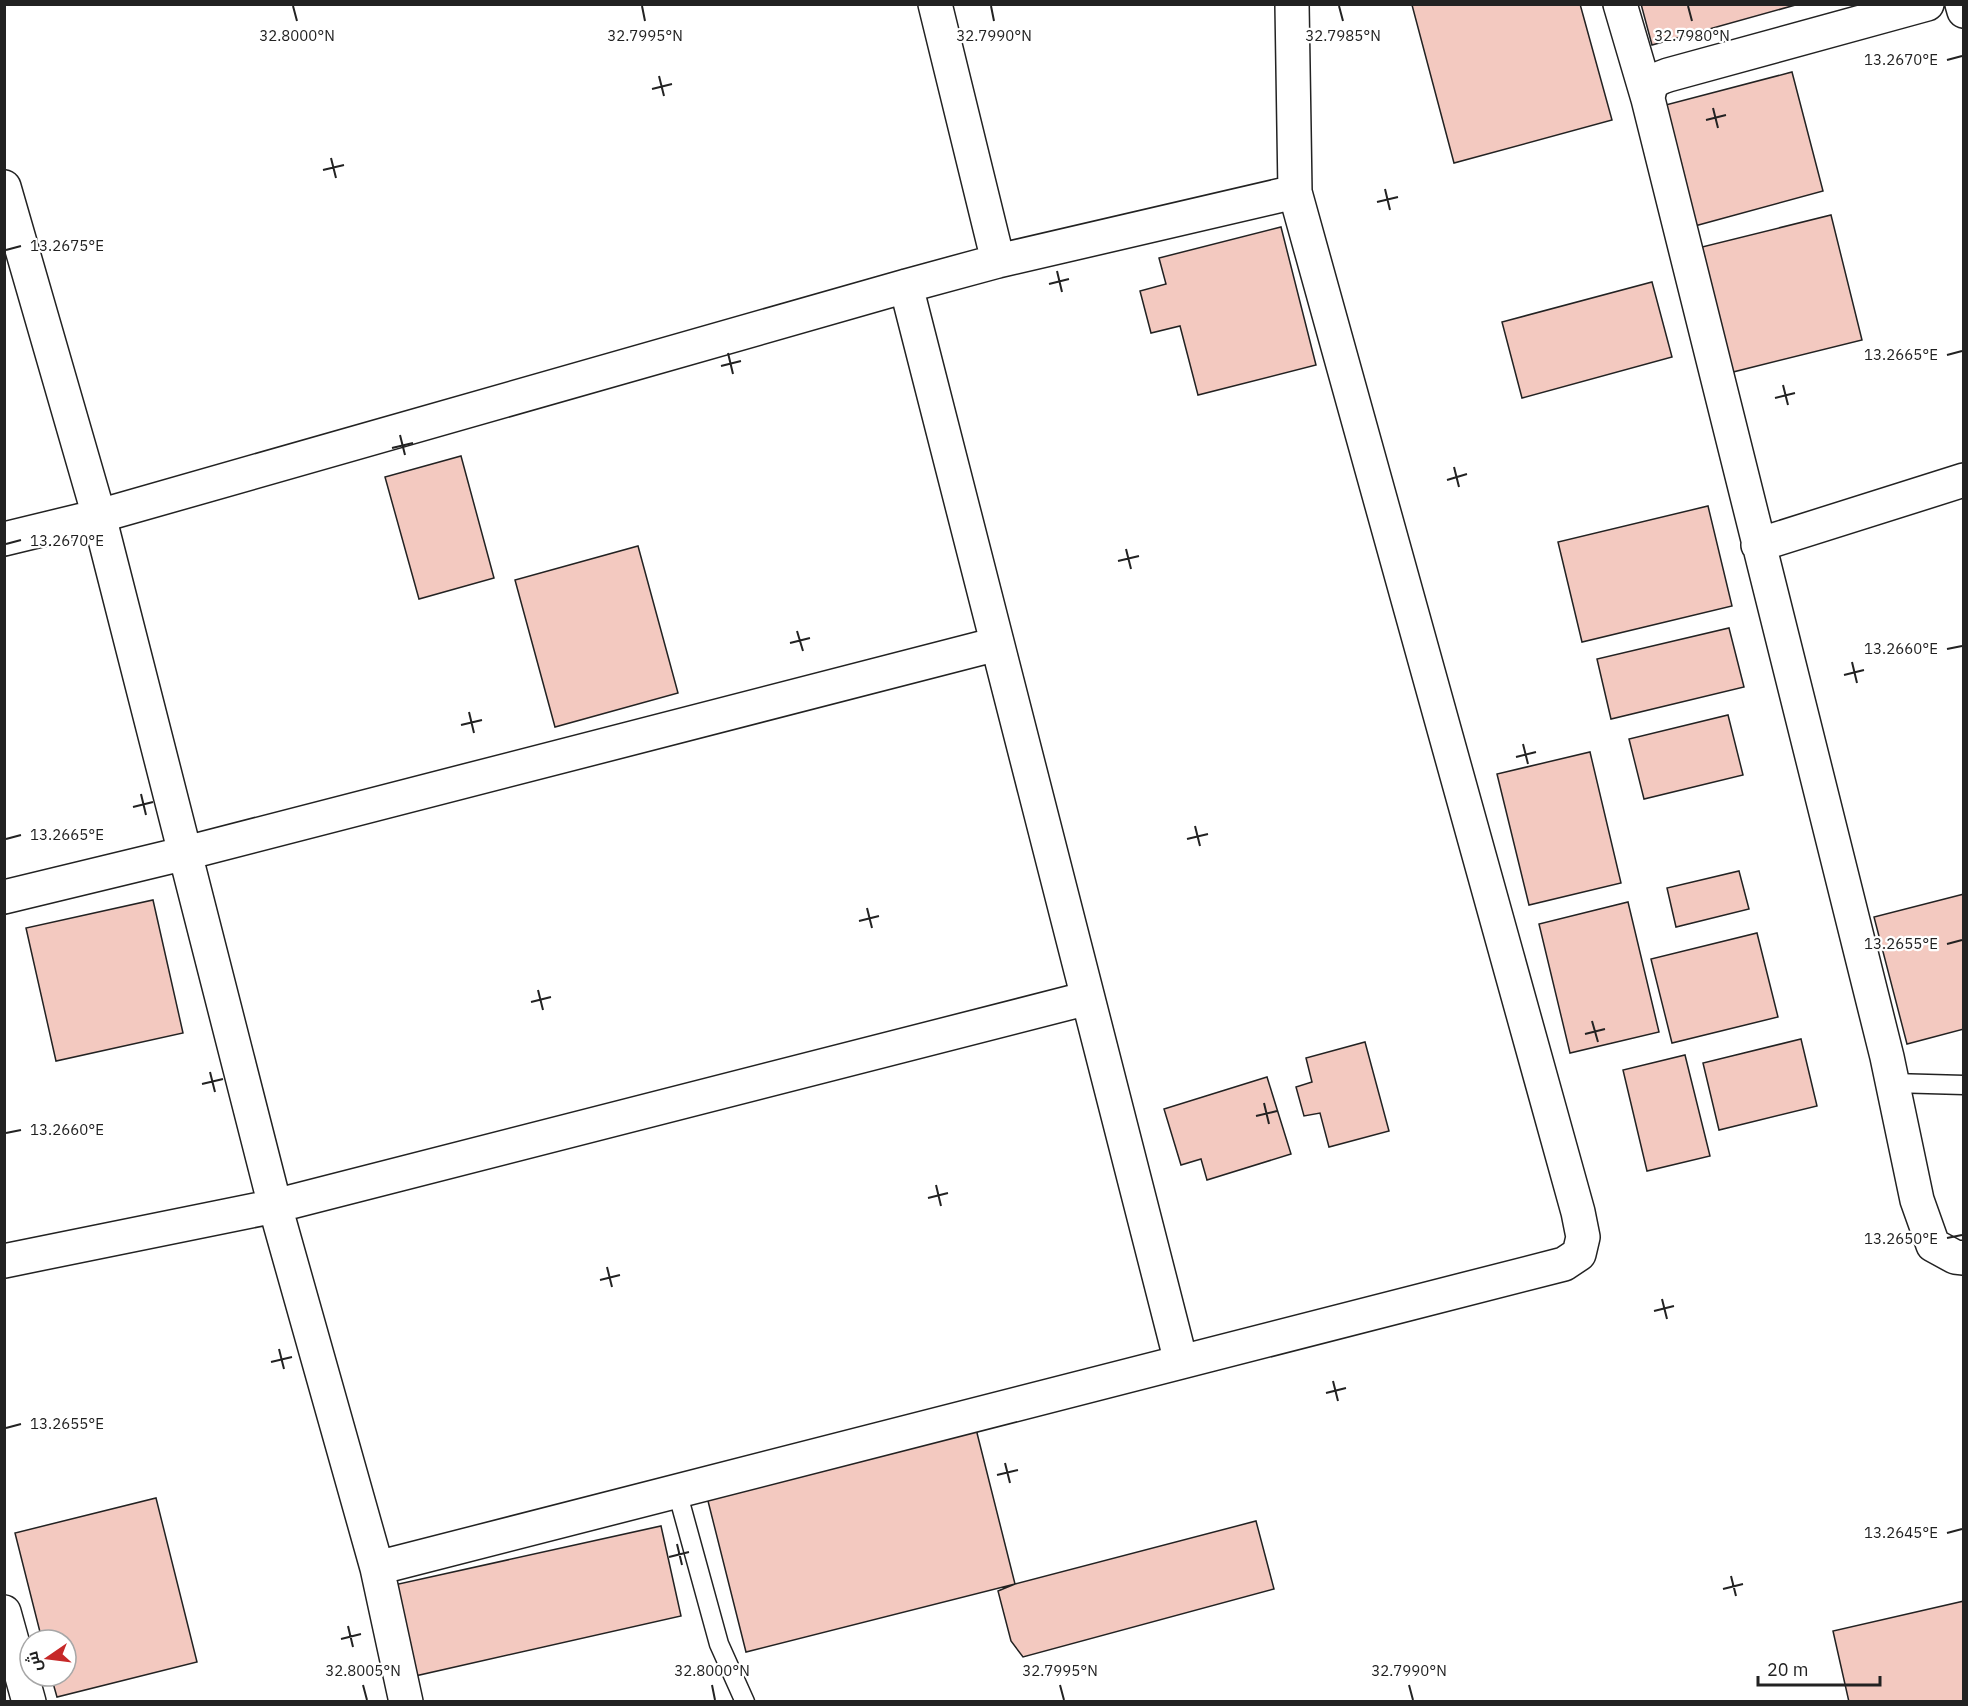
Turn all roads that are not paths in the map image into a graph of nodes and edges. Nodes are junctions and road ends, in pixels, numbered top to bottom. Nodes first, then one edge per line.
1 (935, 4) edge
2 (1292, 4) edge
3 (1620, 4) edge
4 (1927, 4) edge
5 (1962, 4) edge
6 (1964, 11) edge
7 (1648, 99) junction
8 (4, 188) edge
9 (1295, 192) junction
10 (998, 261) junction
11 (906, 286) junction
12 (1964, 480) edge
13 (99, 516) junction
14 (4, 539) edge
15 (1758, 545) junction
16 (997, 644) junction
17 (186, 853) junction
18 (4, 897) edge
19 (1088, 998) junction
20 (1892, 1083) junction
21 (1964, 1085) edge
22 (275, 1206) junction
23 (1964, 1258) edge
24 (4, 1261) edge
25 (1181, 1362) junction
26 (677, 1491) junction
27 (377, 1568) junction
28 (4, 1611) edge
29 (29, 1701) edge
30 (406, 1701) edge
31 (745, 1701) edge

1 - 10 street
2 - 9 street
3 - 7 street
4 - 7 street
5 - 6 street
7 - 15 street
8 - 13 street
9 - 10 street
9 - 25 street
10 - 11 street
11 - 13 street
11 - 16 street
12 - 15 street
13 - 14 street
13 - 17 street
15 - 20 street
16 - 17 street
16 - 19 street
17 - 18 street
17 - 22 street
19 - 22 street
19 - 25 street
20 - 21 lane
20 - 23 street
22 - 24 street
22 - 27 street
25 - 26 street
26 - 27 street
26 - 31 lane
27 - 30 street
28 - 29 street

